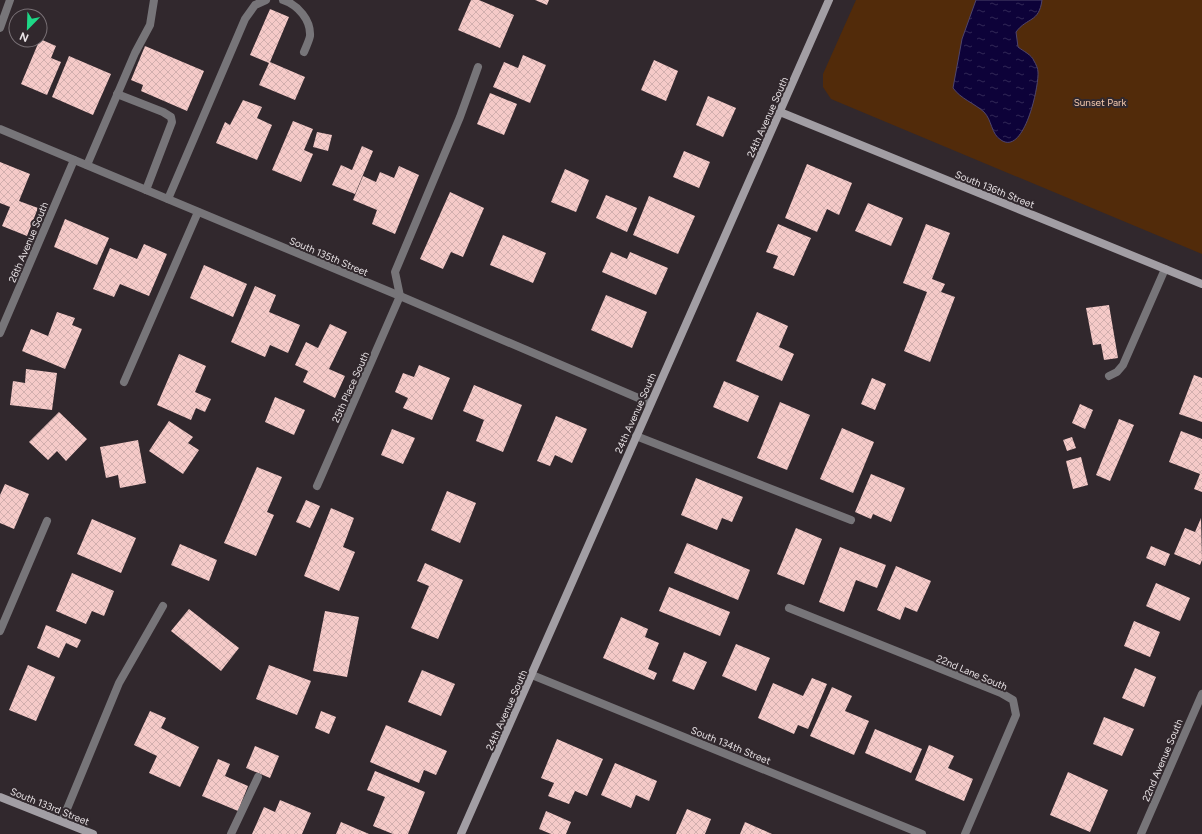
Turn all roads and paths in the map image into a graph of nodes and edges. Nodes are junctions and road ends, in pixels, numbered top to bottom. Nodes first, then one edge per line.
1 (10, 0) edge
2 (154, 0) edge
3 (266, 0) edge
4 (283, 0) edge
5 (829, 0) edge
6 (0, 28) edge
7 (304, 52) dead end
8 (478, 67) dead end
9 (117, 94) junction
10 (780, 112) junction
11 (0, 129) edge
12 (74, 160) junction
13 (86, 165) junction
14 (146, 190) junction
15 (168, 199) junction
16 (198, 212) junction
17 (1165, 269) junction
18 (1202, 284) edge
19 (400, 296) junction
20 (0, 333) edge
21 (1109, 376) dead end
22 (124, 382) dead end
23 (650, 403) junction
24 (636, 436) junction
25 (318, 486) dead end
26 (851, 520) dead end
27 (47, 521) dead end
28 (163, 606) dead end
29 (789, 608) dead end
30 (0, 631) edge
31 (532, 675) junction
32 (1202, 694) edge
33 (258, 777) dead end
34 (0, 797) edge
35 (62, 821) junction
36 (93, 834) edge
37 (231, 834) edge
38 (461, 834) edge
39 (922, 834) edge
40 (964, 834) edge
41 (1141, 834) edge

1 - 6 street
2 - 9 street
3 - 15 street
4 - 7 street
5 - 10 street, 24th Avenue South
8 - 19 street
9 - 13 street
9 - 14 street
10 - 17 street, South 136th Street
10 - 23 street, 24th Avenue South
11 - 12 street, South 135th Street
12 - 13 street, South 135th Street
12 - 20 street, 26th Avenue South
13 - 14 street, South 135th Street
14 - 15 street, South 135th Street
15 - 16 street, South 135th Street
16 - 19 street, South 135th Street
16 - 22 street
17 - 18 street, South 136th Street
17 - 21 street
19 - 23 street, South 135th Street
19 - 25 street, 25th Place South
23 - 24 street, 24th Avenue South
24 - 26 street
24 - 31 street, 24th Avenue South
27 - 30 street
28 - 35 street
29 - 40 street, 22nd Lane South
31 - 38 street, 24th Avenue South
31 - 39 street, South 134th Street
32 - 41 street, 22nd Avenue South
33 - 37 street
34 - 35 street, South 133rd Street
35 - 36 street, South 133rd Street

